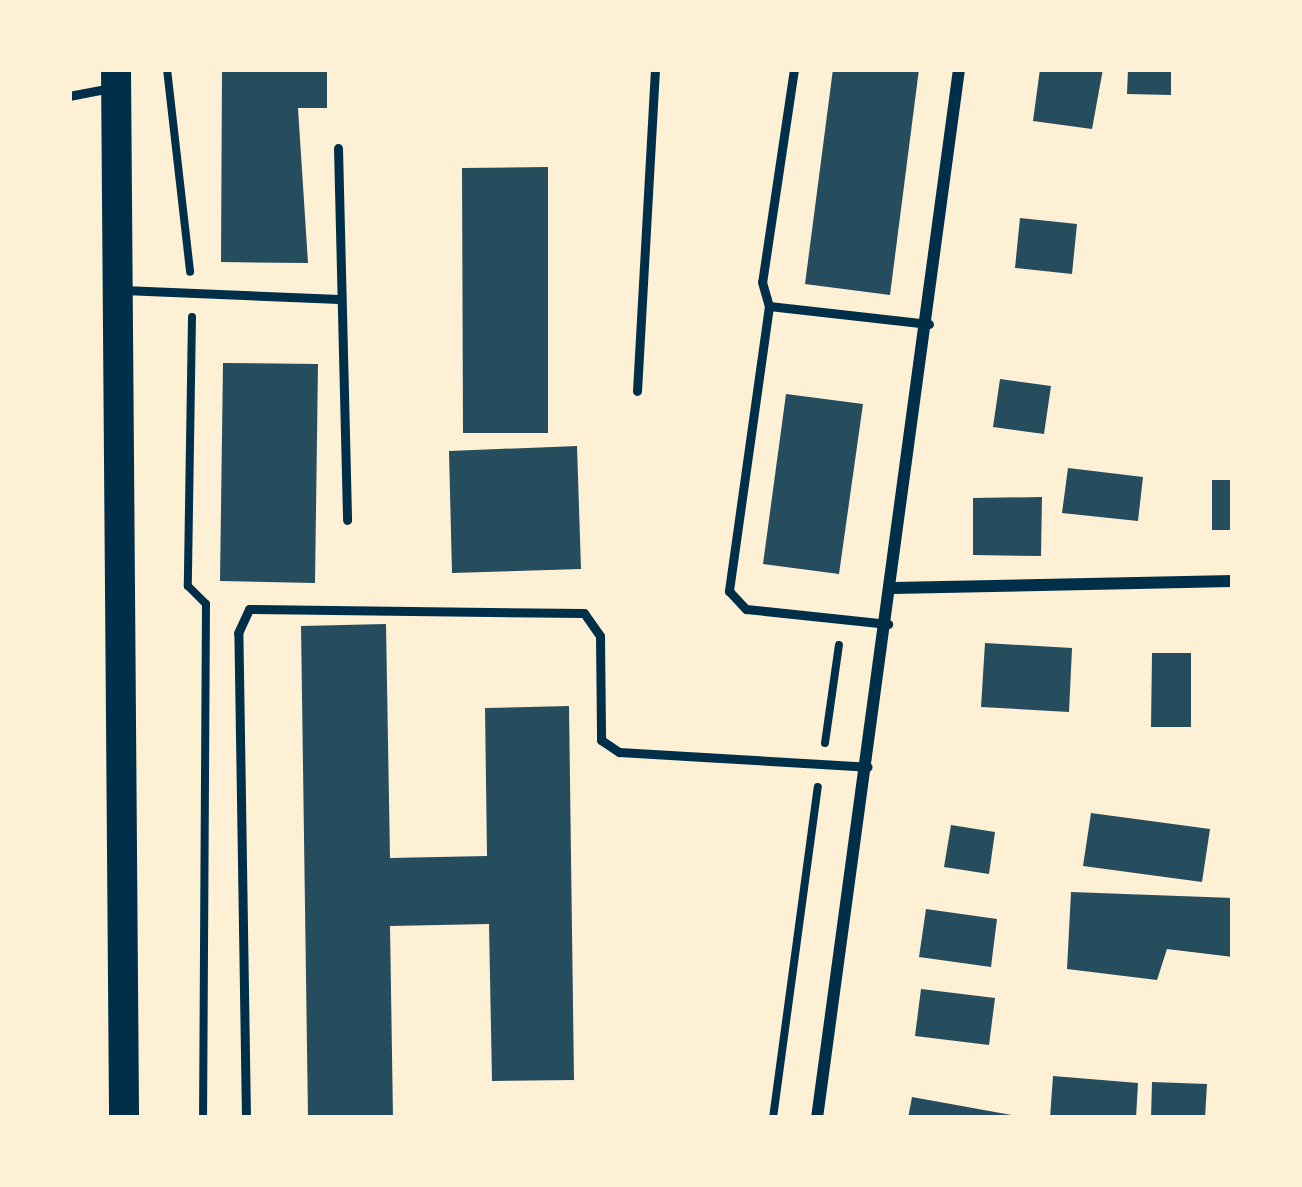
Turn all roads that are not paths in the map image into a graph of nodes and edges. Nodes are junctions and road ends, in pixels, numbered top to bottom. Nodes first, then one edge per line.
1 (655, 69) edge
2 (794, 69) edge
3 (959, 69) edge
4 (116, 78) edge
5 (69, 97) edge
6 (338, 148) dead end
7 (123, 290) junction
8 (339, 299) junction
9 (769, 305) junction
10 (929, 324) junction
11 (637, 391) dead end
12 (347, 520) dead end
13 (1233, 580) edge
14 (893, 587) junction
15 (888, 624) junction
16 (868, 767) junction
17 (124, 1118) edge
18 (246, 1118) edge
19 (817, 1118) edge

1 - 11 lane
2 - 9 lane
3 - 10 street
4 - 5 lane
4 - 7 main road
6 - 8 lane
7 - 8 lane
7 - 17 main road
8 - 12 lane
9 - 10 lane
9 - 15 lane
10 - 14 street
13 - 14 street
14 - 15 street
15 - 16 street
16 - 18 lane
16 - 19 street

